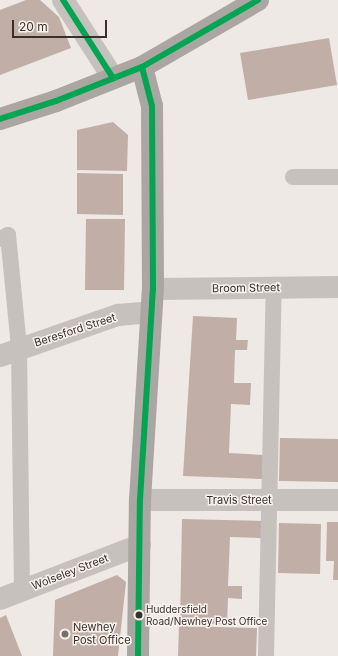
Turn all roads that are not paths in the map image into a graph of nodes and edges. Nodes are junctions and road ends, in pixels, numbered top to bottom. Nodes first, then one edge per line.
1 (63, 0) edge
2 (258, 0) edge
3 (142, 67) junction
4 (113, 78) junction
5 (0, 119) edge
6 (293, 177) dead end
7 (338, 177) edge
8 (0, 239) edge
9 (338, 287) edge
10 (274, 288) junction
11 (153, 290) junction
12 (151, 312) junction
13 (10, 352) edge
14 (140, 500) junction
15 (269, 500) junction
16 (338, 500) edge
17 (140, 545) junction
18 (22, 590) junction
19 (0, 599) edge
20 (138, 656) edge
21 (266, 656) edge

1 - 4 street
2 - 3 main road
3 - 4 main road
3 - 11 main road
4 - 5 main road
6 - 7 lane
8 - 13 lane
9 - 10 street, Broom Street
10 - 11 street, Broom Street
10 - 15 lane
11 - 12 main road
12 - 13 street, Beresford Street
12 - 14 main road
13 - 18 lane
14 - 15 street, Travis Street
14 - 17 main road
15 - 16 street, Travis Street
15 - 21 lane
17 - 18 street, Wolseley Street
17 - 20 main road
18 - 19 street, Wolseley Street

